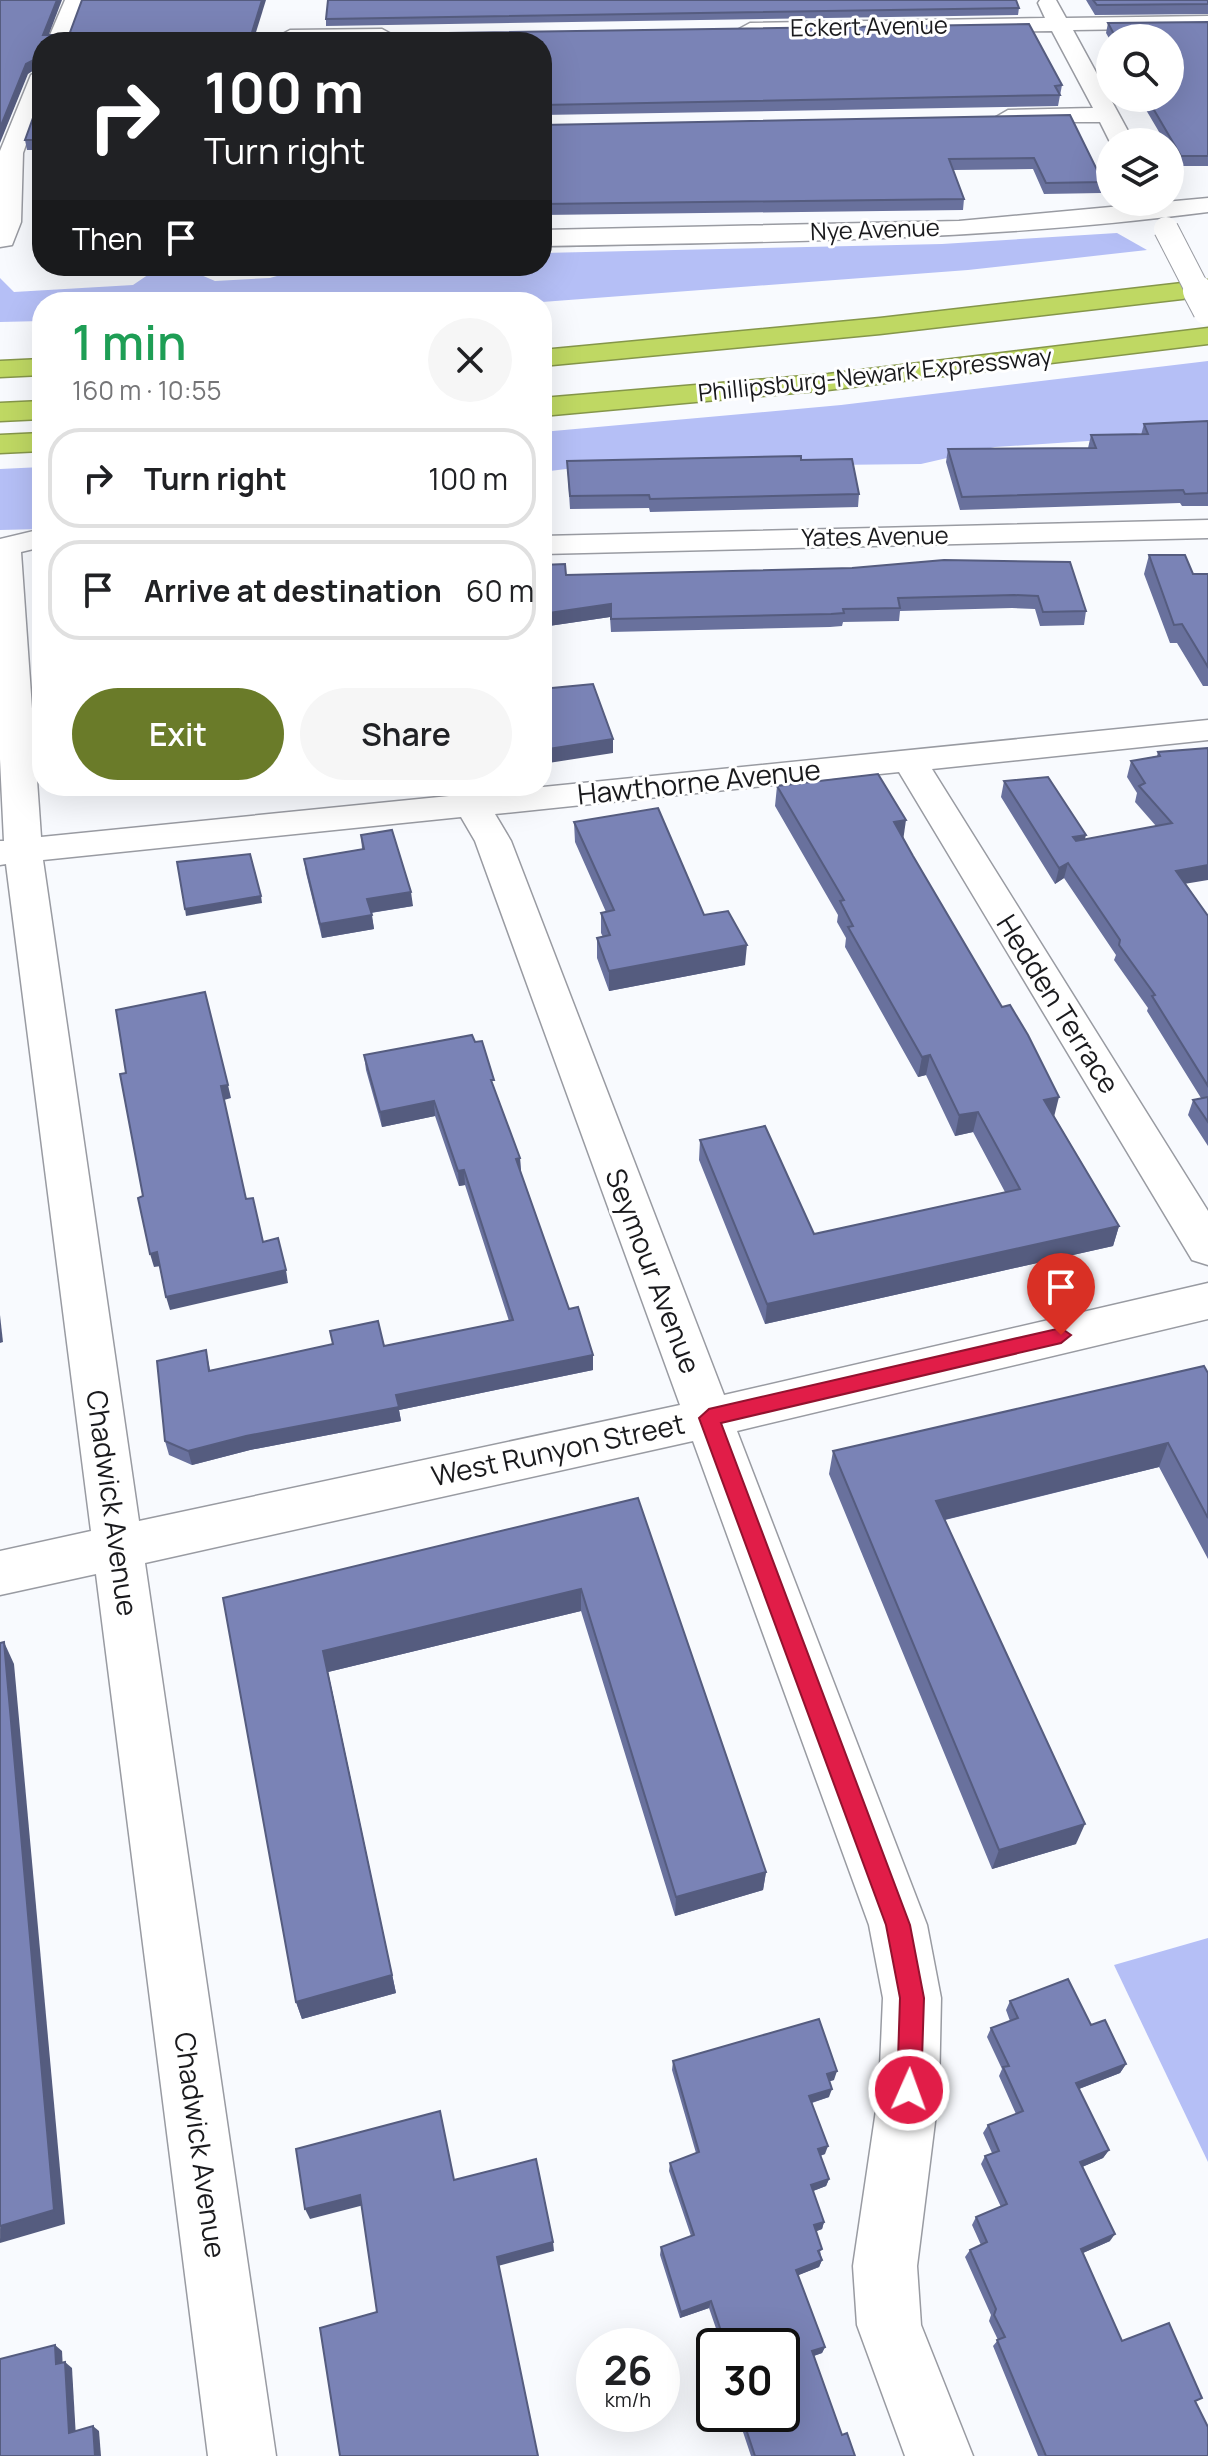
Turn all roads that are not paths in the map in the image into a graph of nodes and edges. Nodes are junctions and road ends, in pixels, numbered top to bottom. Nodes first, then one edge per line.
1 (75, 0) edge
2 (1047, 0) edge
3 (295, 12) dead end
4 (1208, 22) edge
5 (1058, 24) junction
6 (729, 29) edge
7 (62, 32) edge
8 (291, 32) edge
9 (32, 96) edge
10 (26, 108) junction
11 (0, 109) edge
12 (1107, 115) junction
13 (979, 117) edge
14 (1114, 128) edge
15 (1208, 205) edge
16 (1184, 209) edge
17 (1124, 216) edge
18 (1160, 216) edge
19 (552, 238) edge
20 (1, 240) edge
21 (29, 241) dead end
22 (1208, 261) edge
23 (1208, 288) edge
24 (1208, 309) edge
25 (638, 323) dead end
26 (1208, 336) edge
27 (32, 350) edge
28 (0, 351) edge
29 (552, 357) edge
30 (32, 367) edge
31 (0, 369) edge
32 (552, 378) edge
33 (32, 389) edge
34 (0, 391) edge
35 (552, 406) edge
36 (32, 410) edge
37 (0, 412) edge
38 (32, 442) edge
39 (0, 444) edge
40 (1208, 529) edge
41 (32, 540) edge
42 (1208, 542) edge
43 (552, 545) edge
44 (552, 557) edge
45 (1208, 730) edge
46 (909, 760) junction
47 (552, 789) edge
48 (467, 796) edge
49 (12, 852) edge
50 (1208, 1248) edge
51 (1208, 1301) edge
52 (709, 1418) junction
53 (117, 1546) junction
54 (0, 1573) edge
55 (242, 2456) edge
56 (939, 2456) edge

1 - 7 street
2 - 5 street
3 - 8 street
4 - 5 street, Eckert Avenue
5 - 6 street, Eckert Avenue
5 - 12 street
9 - 10 street
10 - 11 street
10 - 20 street
12 - 13 street
12 - 14 street
15 - 16 street, Nye Avenue
17 - 19 street, Nye Avenue
18 - 24 street, bridge
20 - 21 street
22 - 25 highway
23 - 29 highway, Phillipsburg-Newark Expressway
24 - 32 highway, Phillipsburg-Newark Expressway
26 - 35 highway, Phillipsburg-Newark Expressway
27 - 28 highway
30 - 31 highway
33 - 34 highway
36 - 37 highway
38 - 39 highway
40 - 43 street, Yates Avenue
41 - 49 street, Chadwick Avenue
42 - 44 street, Yates Avenue
45 - 46 street, Hawthorne Avenue
46 - 47 street, Hawthorne Avenue
46 - 50 street, Hedden Terrace
48 - 49 street, Hawthorne Avenue
48 - 52 street, Seymour Avenue
49 - 53 street, Chadwick Avenue
51 - 52 street, West Runyon Street
52 - 53 street, West Runyon Street
52 - 56 street, Seymour Avenue
53 - 54 street, West Runyon Street
53 - 55 street, Chadwick Avenue

